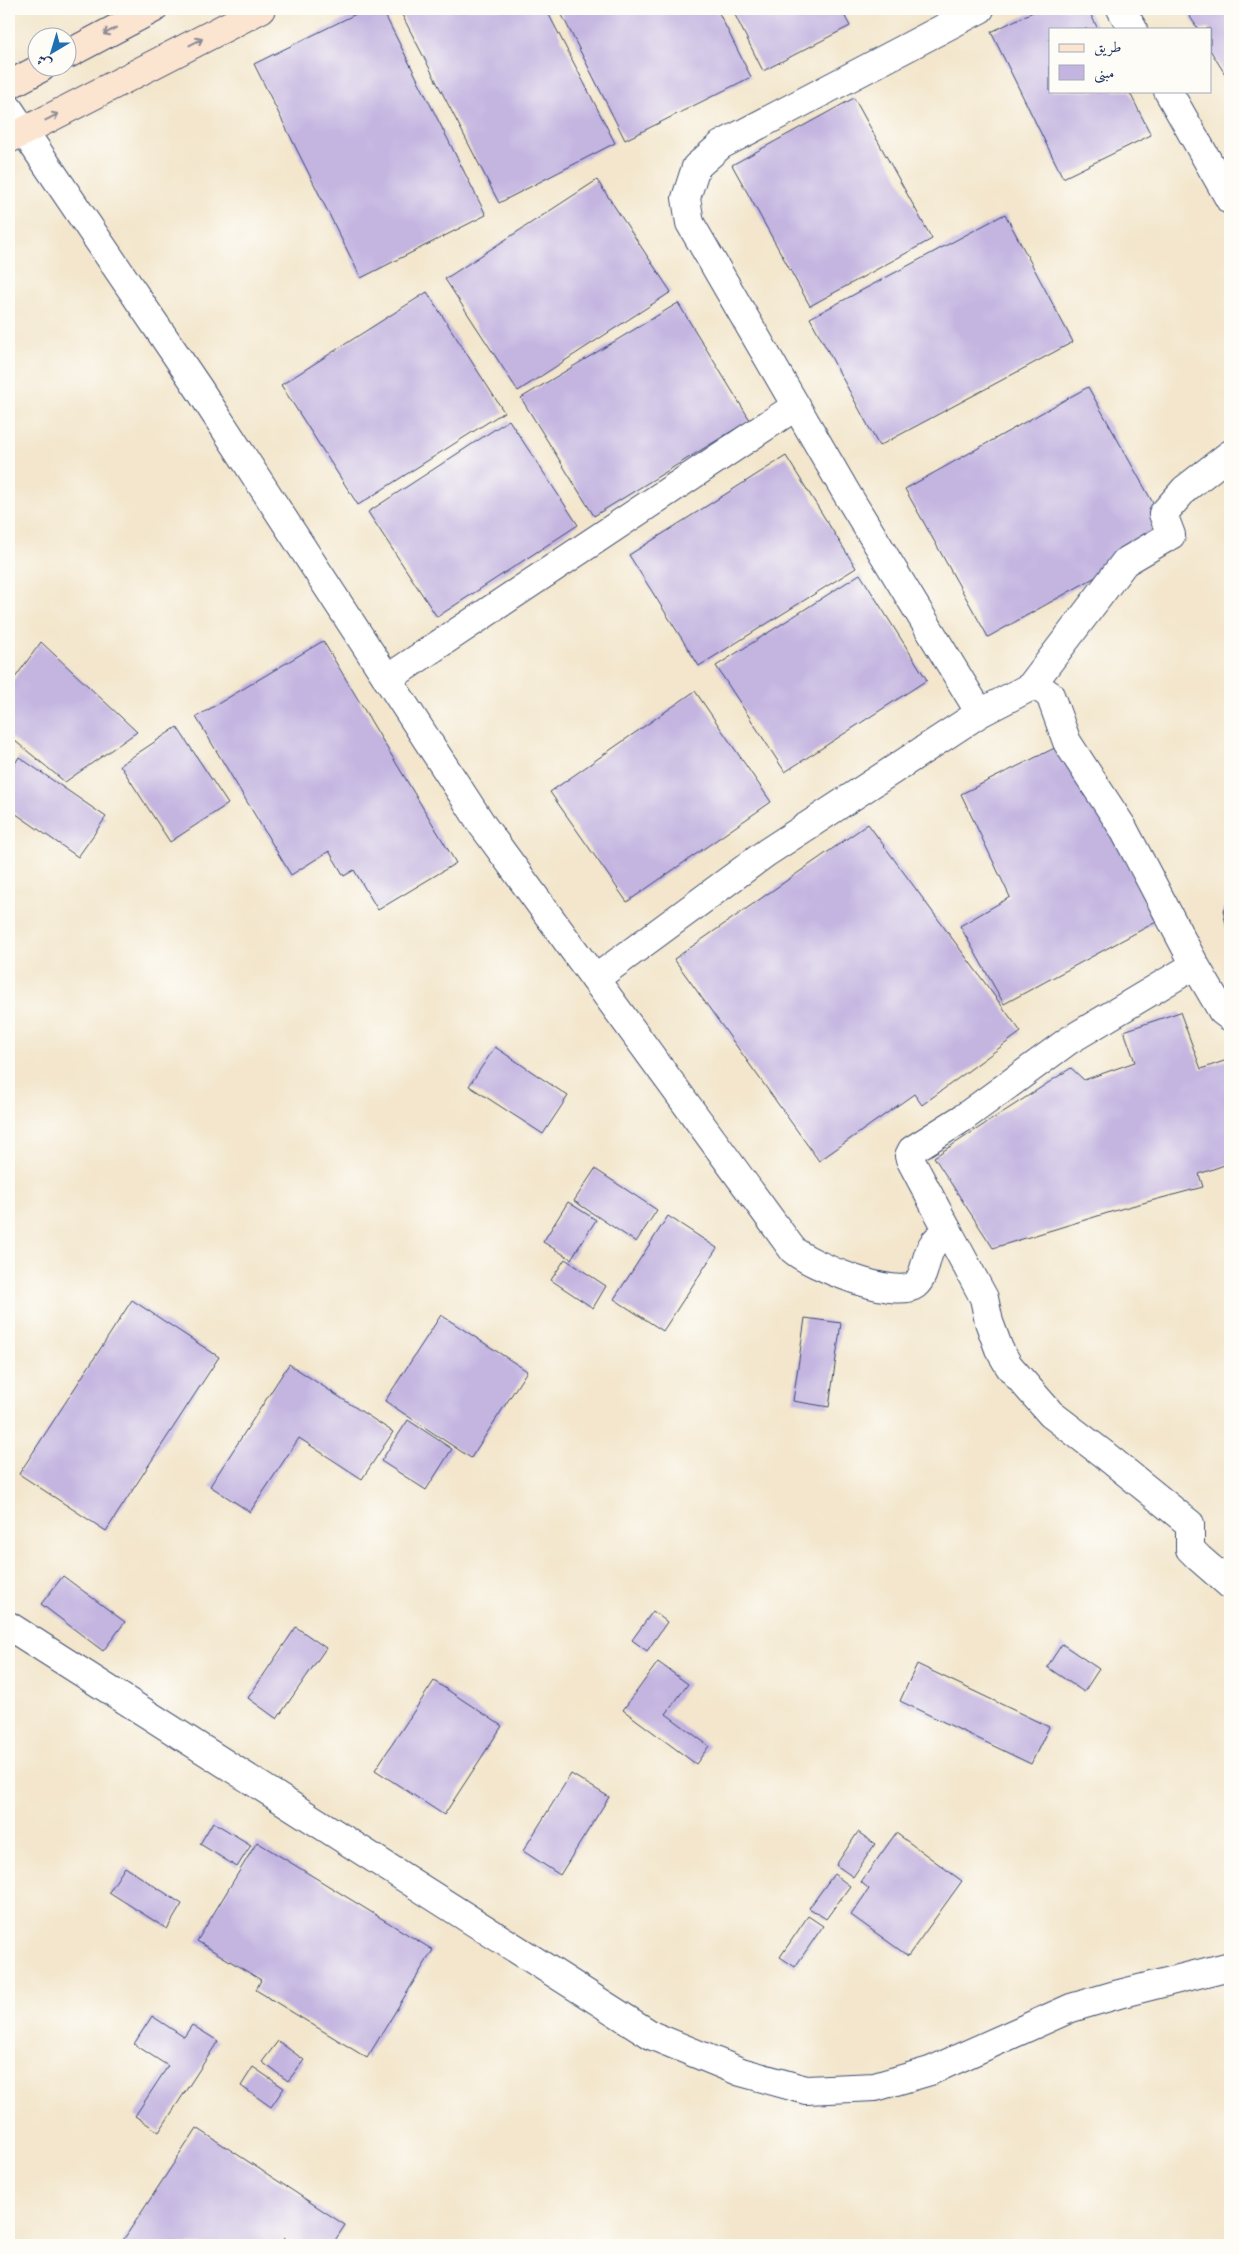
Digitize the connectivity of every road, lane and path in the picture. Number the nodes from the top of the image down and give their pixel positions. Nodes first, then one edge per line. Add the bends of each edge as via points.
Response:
1 (153, 9) edge
2 (261, 9) edge
3 (980, 9) edge
4 (1121, 9) edge
5 (1132, 28) edge
6 (78, 49) edge
7 (28, 75) edge
8 (9, 85) edge
9 (1169, 92) edge
10 (9, 109) edge
11 (16, 135) edge
12 (1230, 200) edge
13 (796, 406) junction
14 (1230, 454) edge
15 (387, 679) junction
16 (1030, 687) junction
17 (980, 713) junction
18 (1195, 965) junction
19 (595, 979) junction
20 (1230, 1017) edge
21 (948, 1231) junction
22 (1230, 1585) edge
23 (9, 1626) edge
24 (1230, 1966) edge

1 -> 6 street
11 -> 2 street
3 - 13 street via 721,145 696,167 686,198 690,223
4 - 5 street
7 - 8 street
9 - 12 street
10 - 11 street
11 - 15 street via 198,389
13 - 15 street
13 - 17 street
14 - 16 street via 1185,489 1163,514 1171,535 1126,562
15 - 19 street via 483,826
16 - 17 street
16 - 18 street via 1038,687 1050,695 1067,742 1123,828
17 - 19 street via 766,853
18 - 20 street via 1222,1011
18 - 21 street via 1068,1041 963,1118 912,1150 911,1161
19 - 21 street via 787,1242 802,1258 864,1282 908,1288 916,1284 934,1243
21 - 22 street via 984,1298 989,1322 1009,1366 1051,1414 1190,1524 1190,1548
23 - 24 street via 653,2036 741,2072 806,2090 875,2087 930,2071 1071,2008

